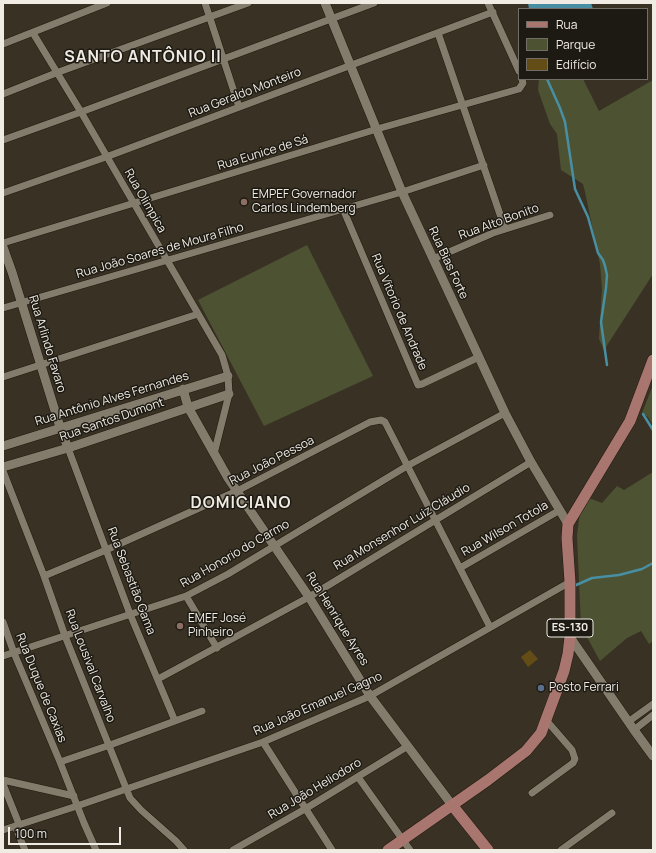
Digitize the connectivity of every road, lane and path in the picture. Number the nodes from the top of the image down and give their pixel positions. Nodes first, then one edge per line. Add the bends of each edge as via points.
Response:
1 (107, 3) edge
2 (205, 3) edge
3 (248, 3) edge
4 (325, 3) edge
5 (374, 3) edge
6 (488, 3) edge
7 (493, 12) junction
8 (210, 17) junction
9 (332, 19) junction
10 (33, 33) junction
11 (438, 33) junction
12 (3, 44) edge
13 (224, 59) junction
14 (351, 65) junction
15 (518, 68) edge
16 (56, 73) junction
17 (522, 80) edge
18 (3, 94) edge
19 (463, 105) junction
20 (239, 107) junction
21 (81, 112) junction
22 (377, 129) junction
23 (3, 140) edge
24 (106, 157) junction
25 (484, 165) junction
26 (402, 192) junction
27 (3, 193) edge
28 (133, 204) junction
29 (343, 209) junction
30 (550, 215) dead end
31 (506, 229) junction
32 (3, 243) edge
33 (3, 247) edge
34 (433, 258) junction
35 (166, 261) junction
36 (21, 302) junction
37 (3, 308) edge
38 (198, 314) junction
39 (479, 357) junction
40 (653, 360) edge
41 (41, 365) junction
42 (228, 376) junction
43 (3, 377) edge
44 (183, 389) junction
45 (229, 394) junction
46 (188, 407) junction
47 (505, 413) junction
48 (60, 427) junction
49 (3, 446) edge
50 (68, 448) junction
51 (214, 454) junction
52 (531, 462) junction
53 (407, 466) junction
54 (3, 467) edge
55 (3, 471) edge
56 (237, 492) junction
57 (560, 510) junction
58 (435, 520) junction
59 (568, 524) junction
60 (274, 545) junction
61 (106, 550) junction
62 (460, 568) junction
63 (44, 576) junction
64 (570, 582) junction
65 (186, 596) junction
66 (309, 597) junction
67 (130, 614) junction
68 (3, 622) edge
69 (490, 627) junction
70 (65, 636) junction
71 (570, 637) junction
72 (217, 648) junction
73 (14, 653) junction
74 (3, 656) edge
75 (158, 679) junction
76 (370, 696) junction
77 (653, 704) edge
78 (202, 711) dead end
79 (653, 716) edge
80 (546, 720) junction
81 (175, 721) junction
82 (631, 726) junction
83 (263, 742) junction
84 (110, 746) junction
85 (408, 746) junction
86 (653, 756) edge
87 (60, 762) junction
88 (358, 777) junction
89 (3, 780) edge
90 (3, 784) edge
91 (126, 789) junction
92 (532, 793) dead end
93 (74, 796) junction
94 (452, 805) junction
95 (77, 806) junction
96 (305, 809) junction
97 (612, 813) dead end
98 (17, 825) junction
99 (3, 830) edge
100 (403, 840) junction
101 (25, 850) edge
102 (96, 850) edge
103 (184, 850) edge
104 (233, 850) edge
105 (332, 850) edge
106 (388, 850) edge
107 (410, 850) edge
108 (488, 850) edge
109 (561, 850) edge

1 - 10 street
2 - 8 street
3 - 8 street
4 - 9 street, Rua Bias Forte
5 - 9 street
6 - 7 street
7 - 11 street, Rua Geraldo Monteiro
7 - 15 street
8 - 13 street
8 - 16 street
9 - 13 street
9 - 14 street, Rua Bias Forte
10 - 12 street
10 - 16 street, Rua Olimpica
11 - 14 street, Rua Geraldo Monteiro
11 - 19 street
13 - 20 street
13 - 21 street
14 - 20 street, Rua Geraldo Monteiro
14 - 22 street, Rua Bias Forte
16 - 18 street
16 - 21 street, Rua Olimpica
17 - 19 street, Rua Eunice de Sá via 519,89
19 - 22 street, Rua Eunice de Sá
19 - 25 street
20 - 24 street, Rua Geraldo Monteiro
21 - 23 street
21 - 24 street, Rua Olimpica
22 - 26 street, Rua Bias Forte
22 - 28 street, Rua Eunice de Sá
24 - 27 street, Rua Geraldo Monteiro
24 - 28 street, Rua Olimpica
25 - 26 street, Rua João Soares de Moura Filho
25 - 31 street
26 - 29 street, Rua João Soares de Moura Filho
26 - 34 street, Rua Bias Forte
28 - 32 street, Rua Eunice de Sá
28 - 35 street, Rua Olimpica
29 - 35 street, Rua João Soares de Moura Filho
29 - 39 street, Rua Vitorio de Andrade via 418,385
30 - 31 street, Rua Alto Bonito
31 - 34 street, Rua Alto Bonito
33 - 36 street, Rua Arlindo Favaro
34 - 39 street, Rua Bias Forte
35 - 36 street, Rua João Soares de Moura Filho
35 - 38 street, Rua Olimpica
36 - 37 street, Rua João Soares de Moura Filho
36 - 41 street, Rua Arlindo Favaro
38 - 41 street
38 - 42 street, Rua Olimpica via 222,355
39 - 47 street, Rua Bias Forte
40 - 59 main road, ES-130 via 630,421
41 - 43 street
41 - 48 street, Rua Arlindo Favaro
42 - 44 street, Rua Antônio Alves Fernandes
42 - 45 street, Rua Olimpica
44 - 46 street, Rua Henrique Ayres
44 - 48 street, Rua Antônio Alves Fernandes
45 - 46 street, Rua Santos Dumont
45 - 51 street, Rua Olimpica
46 - 50 street, Rua Santos Dumont
46 - 51 street, Rua Henrique Ayres
47 - 52 street, Rua Bias Forte
47 - 53 street, Rua Honorio do Carmo
48 - 49 street, Rua Antônio Alves Fernandes
48 - 50 street, Rua Arlindo Favaro
50 - 54 street, Rua Santos Dumont
50 - 61 street, Rua Sebastião Gama
51 - 56 street, Rua Henrique Ayres
52 - 57 street, Rua Bias Forte
52 - 58 street, Rua Monsenhor Luiz Cláudio
53 - 56 street, Rua João Pessoa via 385,422 377,420
53 - 58 street
53 - 60 street, Rua Honorio do Carmo
55 - 63 street, Rua Lousival Carvalho
56 - 60 street, Rua Henrique Ayres
56 - 61 street, Rua João Pessoa
57 - 59 street, Rua Bias Forte
57 - 62 street, Rua Wilson Totola
58 - 62 street
58 - 66 street, Rua Monsenhor Luiz Cláudio
59 - 64 main road, ES-130
60 - 65 street, Rua Honorio do Carmo via 228,574
60 - 66 street, Rua Henrique Ayres
61 - 63 street, Rua João Pessoa
61 - 67 street, Rua Sebastião Gama
62 - 69 street
63 - 70 street, Rua Lousival Carvalho
64 - 69 street, Rua João Emanuel Gagno
64 - 71 main road, ES-130
65 - 67 street, Rua Honorio do Carmo
65 - 72 street
66 - 72 street, Rua Monsenhor Luiz Cláudio
66 - 76 street, Rua Henrique Ayres
67 - 70 street, Rua Honorio do Carmo
67 - 75 street, Rua Sebastião Gama
68 - 73 street, Rua Duque de Caxias
69 - 76 street, Rua João Emanuel Gagno
70 - 73 street, Rua Honorio do Carmo
70 - 84 street, Rua Lousival Carvalho
71 - 80 main road, ES-130 via 564,671
71 - 82 street
72 - 75 street, Rua Monsenhor Luiz Cláudio
73 - 74 street, Rua Honorio do Carmo
73 - 87 street, Rua Duque de Caxias
75 - 81 street, Rua Sebastião Gama
76 - 83 street, Rua João Emanuel Gagno
76 - 85 street, Rua Henrique Ayres
77 - 82 street
78 - 81 street
79 - 82 street
80 - 92 street via 572,750 575,758 573,763
80 - 94 main road, ES-130 via 541,732 526,751
81 - 84 street
82 - 86 street
83 - 91 street, Rua João Emanuel Gagno
83 - 96 street
84 - 87 street, Rua Duque de Caxias
84 - 91 street, Rua Lousival Carvalho
85 - 88 street, Rua João Heliodoro
85 - 94 street, Rua Henrique Ayres
87 - 93 street, Rua Duque de Caxias
88 - 96 street, Rua João Heliodoro
88 - 100 street
89 - 93 street
90 - 98 street
91 - 95 street, Rua João Emanuel Gagno
91 - 103 street, Rua Lousival Carvalho via 135,804
93 - 95 street, Rua Duque de Caxias
94 - 100 main road, ES-130
94 - 108 main road, Rua Henrique Ayres
95 - 98 street, Rua João Emanuel Gagno
95 - 102 street, Rua Duque de Caxias
96 - 104 street, Rua João Heliodoro
96 - 105 street
97 - 109 street
98 - 99 street, Rua João Emanuel Gagno
98 - 101 street
100 - 106 main road, ES-130
100 - 107 street

